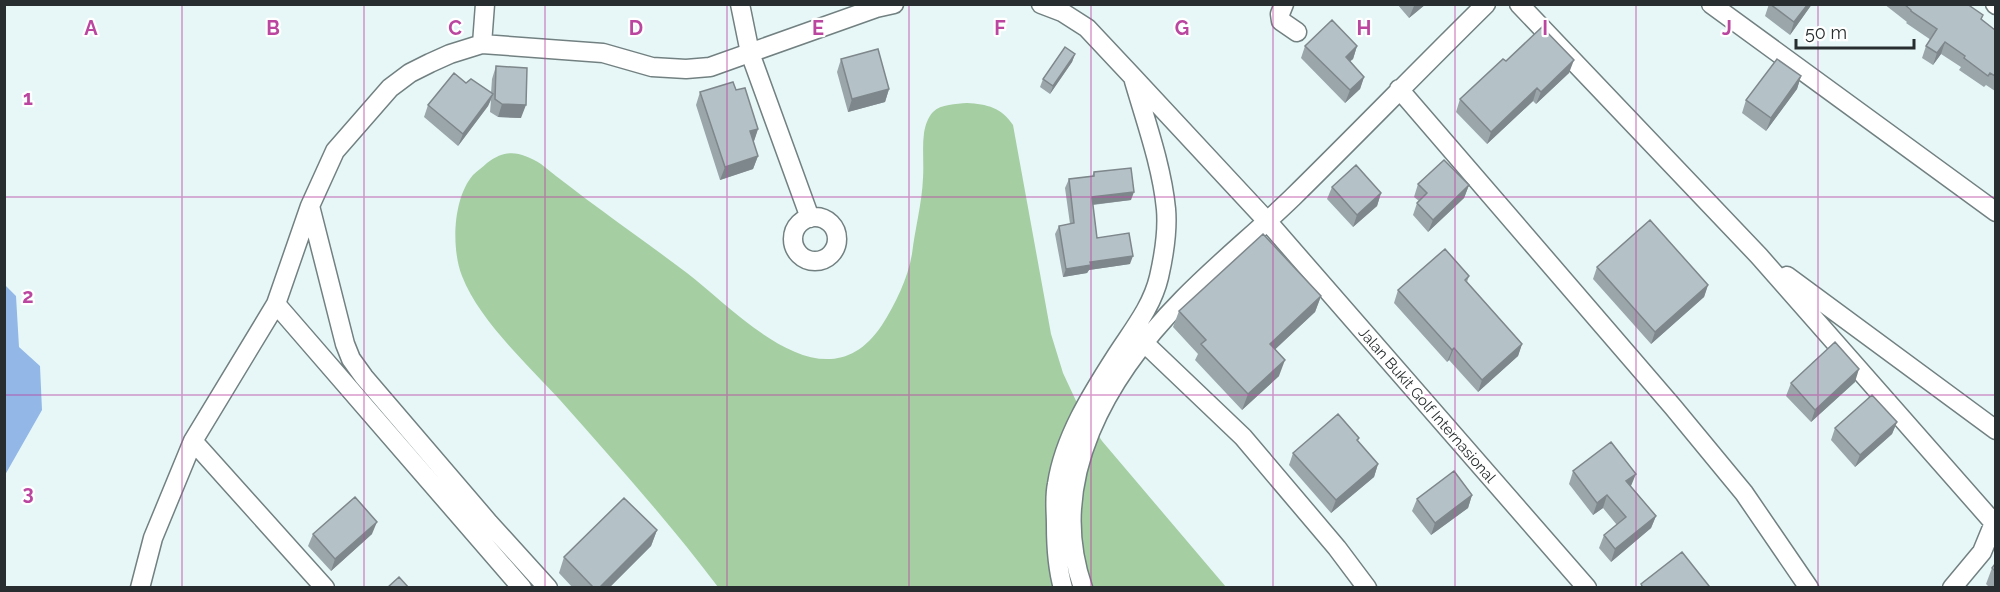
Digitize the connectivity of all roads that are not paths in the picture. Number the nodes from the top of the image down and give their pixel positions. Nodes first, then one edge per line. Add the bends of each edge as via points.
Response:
1 (485, 4) edge
2 (740, 4) edge
3 (894, 4) edge
4 (1041, 4) edge
5 (1284, 4) edge
6 (1486, 4) edge
7 (1519, 4) edge
8 (1711, 4) edge
9 (1297, 32) dead end
10 (482, 44) junction
11 (750, 53) junction
12 (1133, 77) junction
13 (1399, 89) junction
14 (310, 206) junction
15 (1995, 212) edge
16 (810, 218) dead end
17 (1268, 222) junction
18 (1759, 256) junction
19 (276, 304) junction
20 (1138, 337) junction
21 (1995, 430) edge
22 (193, 441) junction
23 (1995, 521) edge
24 (140, 588) edge
25 (325, 588) edge
26 (522, 588) edge
27 (548, 588) edge
28 (1064, 588) edge
29 (1083, 588) edge
30 (1367, 588) edge
31 (1587, 588) edge
32 (1809, 588) edge
33 (1952, 588) edge

1 - 10 street
2 - 11 street
3 - 11 street
4 - 12 street, Jalan Bukit Golf Internasional via 1087,28
5 - 9 street via 1281,21
6 - 13 street
7 - 18 street
8 - 15 street
10 - 11 street via 603,53 652,67 686,69 710,67
10 - 14 street via 430,63 390,88 335,151
11 - 16 street
12 - 17 street, Jalan Bukit Golf Internasional
12 - 20 street via 1153,143 1167,226 1159,279
13 - 17 street
13 - 32 street via 1737,484
14 - 19 street
14 - 27 street via 345,344 355,365
17 - 20 street
17 - 31 street, Jalan Bukit Golf Internasional
18 - 21 street
18 - 23 street
19 - 22 street
19 - 26 street
20 - 28 street via 1099,382 1070,438 1056,484 1056,539
20 - 29 street via 1082,450 1075,479 1073,542
20 - 30 street via 1243,437
22 - 24 street via 153,538
22 - 25 street
23 - 33 street via 1982,552

